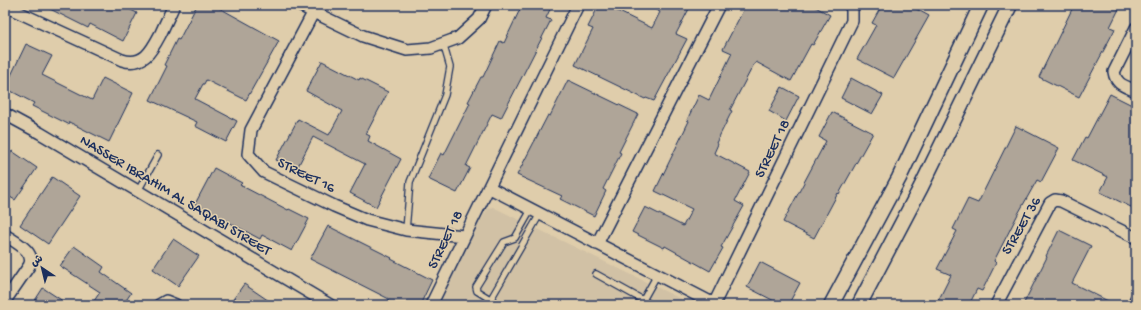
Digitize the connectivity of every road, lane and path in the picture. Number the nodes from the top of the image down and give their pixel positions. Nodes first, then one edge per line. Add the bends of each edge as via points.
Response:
1 (174, 5) edge
2 (299, 5) edge
3 (486, 5) edge
4 (578, 5) edge
5 (719, 5) edge
6 (850, 5) edge
7 (982, 5) edge
8 (1010, 5) edge
9 (5, 6) edge
10 (313, 13) junction
11 (1136, 28) edge
12 (444, 43) junction
13 (1136, 91) edge
14 (5, 114) edge
15 (158, 155) dead end
16 (899, 178) junction
17 (921, 187) junction
18 (490, 188) junction
19 (138, 191) junction
20 (882, 210) junction
21 (536, 212) junction
22 (902, 222) junction
23 (406, 230) junction
24 (5, 236) edge
25 (464, 236) junction
26 (516, 238) junction
27 (1136, 238) edge
28 (524, 242) junction
29 (597, 244) junction
30 (596, 274) dead end
31 (657, 275) junction
32 (643, 300) junction
33 (1136, 300) edge
34 (5, 301) edge
35 (159, 305) edge
36 (176, 305) edge
37 (330, 305) edge
38 (431, 305) edge
39 (652, 305) edge
40 (715, 305) edge
41 (831, 305) edge
42 (859, 305) edge
43 (996, 305) edge
44 (1133, 305) edge

1 - 9 street via 153,48 143,58 133,62 122,60
2 - 10 street
3 - 12 street via 479,19 468,29 458,38
4 - 18 street, STREET 18
5 - 29 street
6 - 40 street, STREET 18 via 852,21
7 - 16 street
8 - 17 street
10 - 12 street via 363,36 407,50 431,48
10 - 23 street, STREET 16 via 251,130 248,154 264,172 334,206 367,220
11 - 13 street via 1114,72 1115,79 1120,84
12 - 23 lane via 450,67 445,95 410,182
14 - 19 street, NASSER IBRAHIM AL SAQABI STREET
15 - 19 lane
16 - 17 street via 901,186 909,191
16 - 20 street
17 - 22 street
18 - 21 street, STREET 18
18 - 25 street, STREET 18
19 - 37 street, NASSER IBRAHIM AL SAQABI STREET
20 - 22 street via 895,206 902,212
20 - 41 street
21 - 26 lane
21 - 28 lane
21 - 29 street, STREET 18
22 - 42 street
23 - 25 street, STREET 16
24 - 34 street via 27,251 31,261
25 - 38 street, STREET 18
26 - 28 lane
26 - 28 lane via 504,242 476,287 477,291 487,298 492,297
27 - 43 street, STREET 36 via 1056,200 1050,203
29 - 31 street, STREET 18
30 - 32 lane
31 - 32 lane
31 - 40 street, STREET 18
32 - 39 lane
33 - 44 street
35 - 36 street via 166,301

